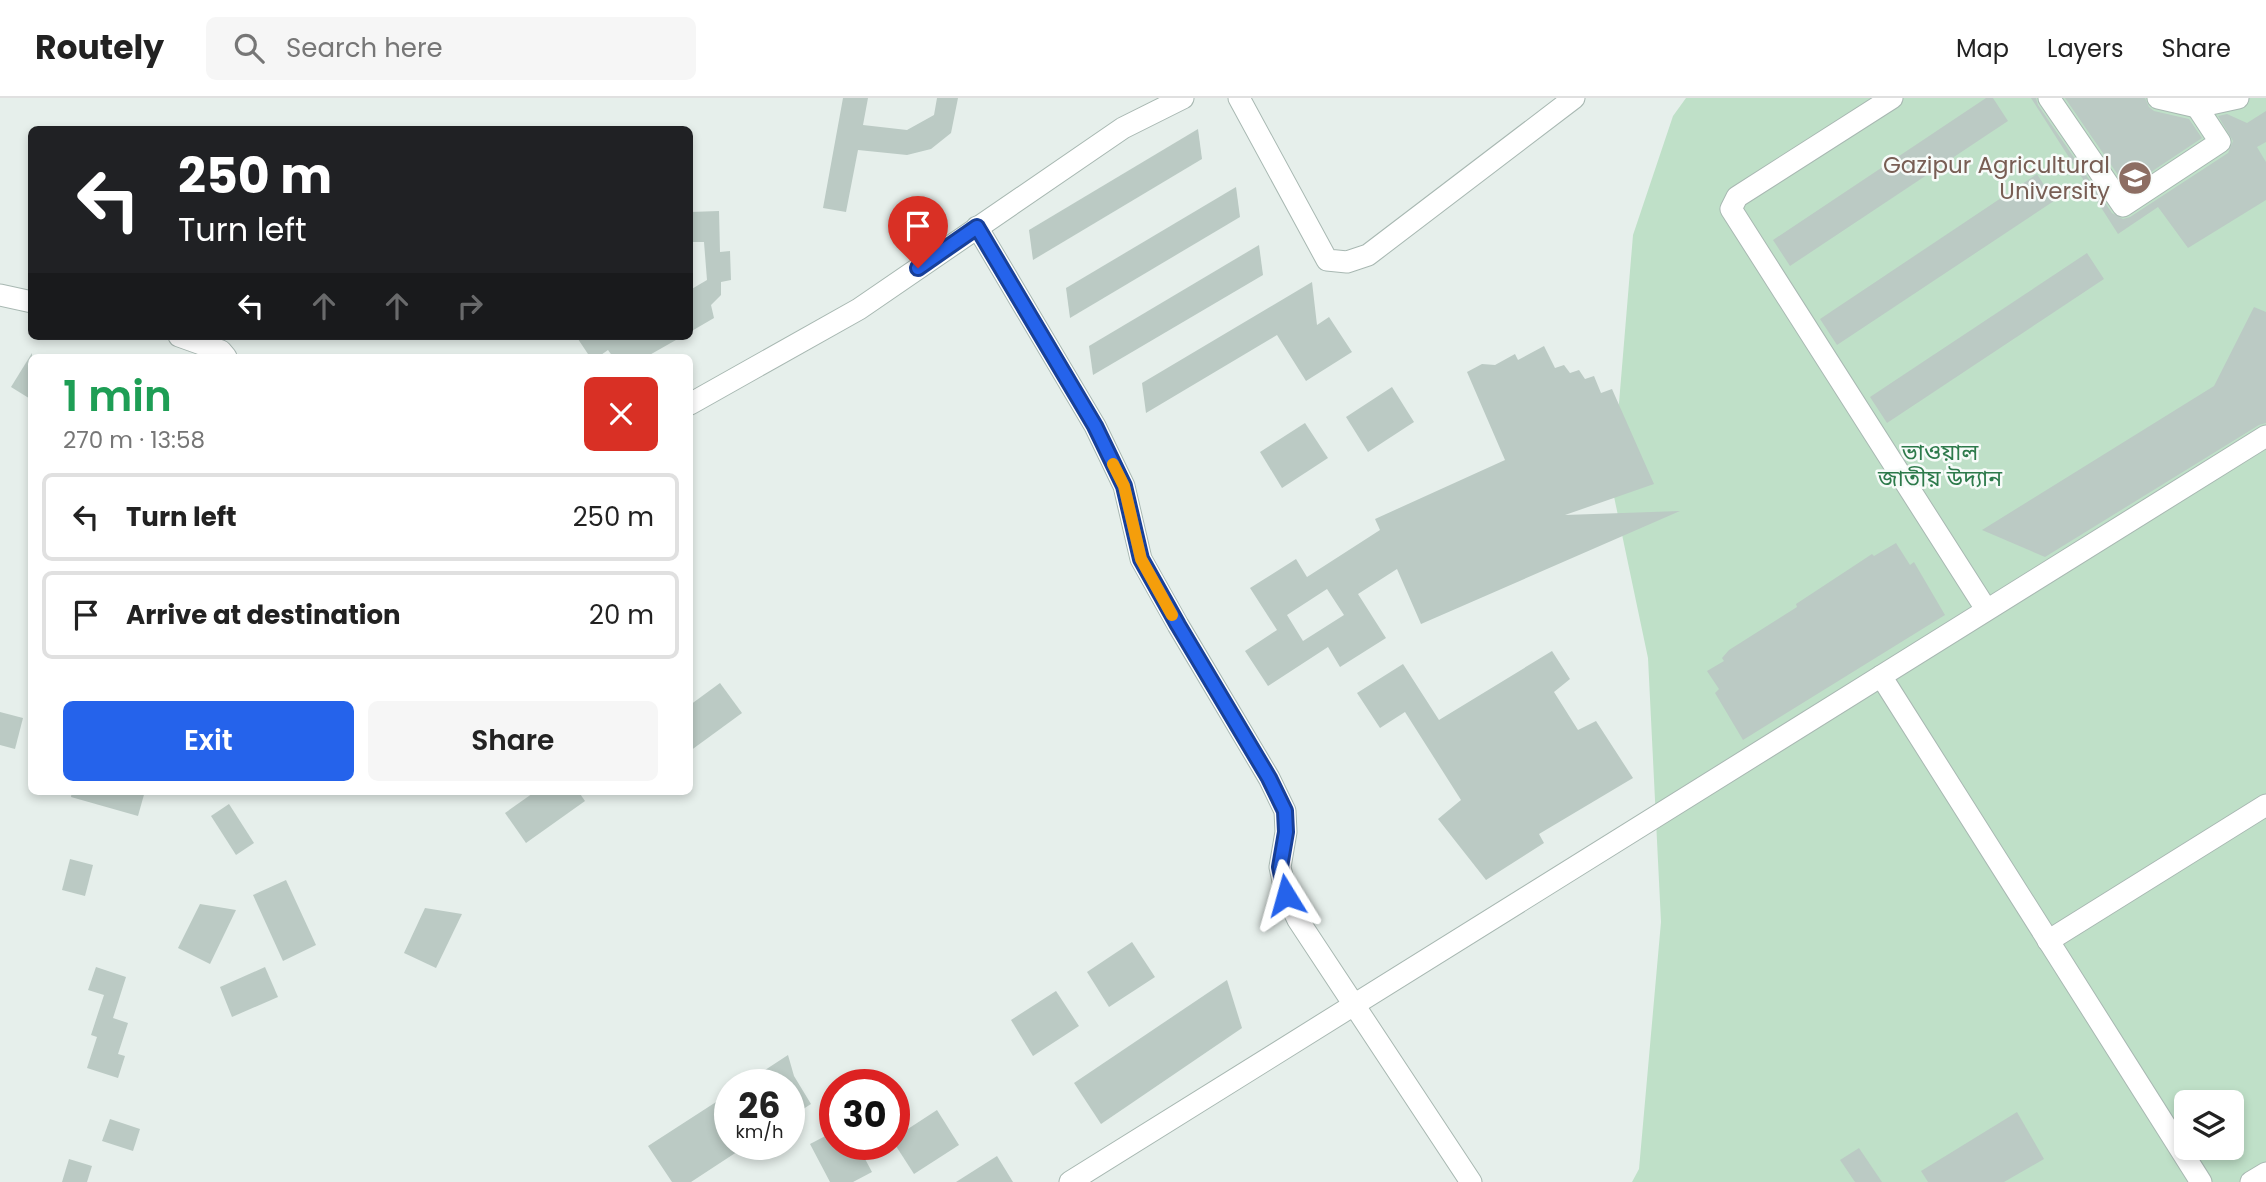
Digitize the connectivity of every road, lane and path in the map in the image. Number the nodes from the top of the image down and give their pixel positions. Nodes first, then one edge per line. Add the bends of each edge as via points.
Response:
1 (1183, 98) edge
2 (1239, 98) edge
3 (1574, 98) edge
4 (1892, 98) edge
5 (2049, 98) edge
6 (2158, 98) edge
7 (2238, 98) edge
8 (2197, 107) junction
9 (977, 227) junction
10 (0, 295) edge
11 (28, 301) edge
12 (190, 340) edge
13 (224, 354) edge
14 (693, 402) edge
15 (2266, 436) edge
16 (1986, 610) junction
17 (1881, 676) junction
18 (2266, 805) edge
19 (2048, 941) junction
20 (1355, 1004) junction
21 (2266, 1173) edge
22 (1070, 1182) edge
23 (1471, 1182) edge
24 (2201, 1182) edge
25 (2251, 1182) edge

1 - 9 street via 1123,128
2 - 3 street via 1328,260 1347,262 1368,255
4 - 16 street via 1737,197 1731,209
5 - 8 street via 2123,206 2220,142
6 - 8 street
7 - 8 street
9 - 14 street via 859,309
9 - 20 street via 1095,426 1124,486 1141,559 1269,778 1285,811 1280,867 1286,895
10 - 11 street
12 - 13 street
15 - 16 street
16 - 17 street
17 - 19 street
17 - 20 street
18 - 19 street
19 - 24 street
20 - 22 street
20 - 23 street
21 - 25 street

